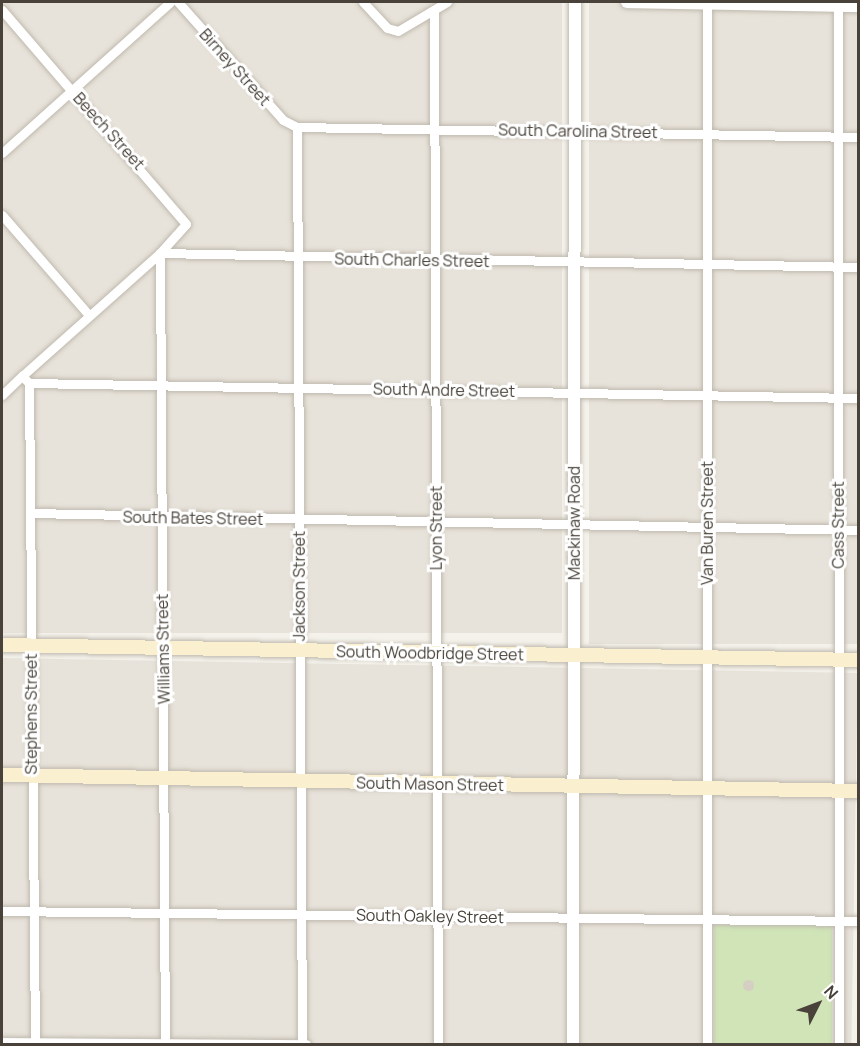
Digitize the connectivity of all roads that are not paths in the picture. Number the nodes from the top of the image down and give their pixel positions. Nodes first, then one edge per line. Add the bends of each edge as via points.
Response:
1 (170, 2) edge
2 (178, 2) edge
3 (363, 2) edge
4 (447, 2) edge
5 (575, 2) edge
6 (627, 2) edge
7 (707, 2) edge
8 (838, 6) junction
9 (858, 6) edge
10 (2, 10) edge
11 (434, 11) junction
12 (72, 89) junction
13 (297, 127) junction
14 (435, 129) junction
15 (576, 131) junction
16 (707, 134) junction
17 (838, 137) junction
18 (858, 137) edge
19 (2, 153) edge
20 (2, 215) edge
21 (160, 253) junction
22 (297, 258) junction
23 (435, 260) junction
24 (575, 262) junction
25 (708, 264) junction
26 (838, 266) junction
27 (858, 267) edge
28 (89, 315) junction
29 (26, 380) junction
30 (161, 384) junction
31 (298, 387) junction
32 (437, 390) junction
33 (575, 393) junction
34 (2, 395) edge
35 (707, 395) junction
36 (838, 397) junction
37 (858, 398) edge
38 (31, 513) junction
39 (161, 518) junction
40 (299, 520) junction
41 (436, 522) junction
42 (574, 524) junction
43 (707, 526) junction
44 (838, 530) junction
45 (858, 530) edge
46 (2, 645) edge
47 (31, 645) junction
48 (162, 647) junction
49 (299, 651) junction
50 (437, 652) junction
51 (574, 656) junction
52 (707, 658) junction
53 (839, 659) junction
54 (858, 660) edge
55 (2, 775) edge
56 (32, 776) junction
57 (165, 778) junction
58 (300, 782) junction
59 (437, 784) junction
60 (574, 786) junction
61 (707, 789) junction
62 (858, 791) edge
63 (837, 792) junction
64 (2, 911) edge
65 (33, 912) junction
66 (165, 913) junction
67 (302, 914) junction
68 (438, 916) junction
69 (573, 918) junction
70 (707, 918) junction
71 (839, 921) junction
72 (858, 921) edge
73 (2, 1042) edge
74 (35, 1043) edge
75 (165, 1044) edge
76 (302, 1044) edge
77 (308, 1044) edge
78 (438, 1044) edge
79 (573, 1044) edge
80 (707, 1044) edge
81 (839, 1044) edge

1 - 12 street
2 - 13 street, Birney Street via 283,120
3 - 11 street via 387,28 398,31
4 - 11 street
5 - 15 street, Mackinaw Road
6 - 7 street
7 - 8 street
7 - 16 street, Van Buren Street
8 - 9 street
8 - 17 street, Cass Street
10 - 12 street, Beech Street
11 - 14 street, Lyon Street
12 - 19 street
12 - 21 street, Beech Street via 184,216 184,232
13 - 14 street, South Carolina Street
13 - 22 street, Jackson Street
14 - 15 street, South Carolina Street
14 - 23 street, Lyon Street
15 - 16 street, South Carolina Street
15 - 24 street, Mackinaw Road
16 - 17 street, South Carolina Street
16 - 25 street, Van Buren Street
17 - 18 street, South Carolina Street
17 - 26 street, Cass Street
20 - 28 street
21 - 22 street, South Charles Street
21 - 28 street
21 - 30 street, Williams Street
22 - 23 street, South Charles Street
22 - 31 street, Jackson Street
23 - 24 street, South Charles Street
23 - 32 street, Lyon Street
24 - 25 street, South Charles Street
24 - 33 street, Mackinaw Road
25 - 26 street, South Charles Street
25 - 35 street, Van Buren Street
26 - 27 street, South Charles Street
26 - 36 street, Cass Street
28 - 29 street
29 - 30 street, South Andre Street
29 - 34 street
29 - 38 street, Stephens Street
30 - 31 street, South Andre Street
30 - 39 street, Williams Street
31 - 32 street, South Andre Street
31 - 40 street, Jackson Street
32 - 33 street, South Andre Street
32 - 41 street, Lyon Street
33 - 35 street, South Andre Street
33 - 42 street, Mackinaw Road
35 - 36 street, South Andre Street
35 - 43 street, Van Buren Street
36 - 37 street, South Andre Street
36 - 44 street, Cass Street
38 - 39 street, South Bates Street
38 - 47 street, Stephens Street
39 - 40 street, South Bates Street
39 - 48 street, Williams Street
40 - 41 street, South Bates Street
40 - 49 street, Jackson Street
41 - 42 street, South Bates Street
41 - 50 street, Lyon Street
42 - 43 street, South Bates Street
42 - 51 street, Mackinaw Road
43 - 44 street, South Bates Street
43 - 52 street, Van Buren Street
44 - 45 street, South Bates Street
44 - 53 street, Cass Street
46 - 47 main road, South Woodbridge Street
47 - 48 main road, South Woodbridge Street
47 - 56 street, Stephens Street
48 - 49 main road, South Woodbridge Street
48 - 57 street, Williams Street
49 - 50 main road, South Woodbridge Street
49 - 58 street, Jackson Street
50 - 51 main road, South Woodbridge Street
50 - 59 street, Lyon Street
51 - 52 main road, South Woodbridge Street
51 - 60 street, Mackinaw Road
52 - 53 main road, South Woodbridge Street
52 - 61 street, Van Buren Street
53 - 54 main road, South Woodbridge Street
53 - 63 street, Cass Street
55 - 56 main road, South Mason Street
56 - 57 main road, South Mason Street
56 - 65 street, Stephens Street
57 - 58 main road, South Mason Street
57 - 66 street, Williams Street
58 - 59 main road, South Mason Street
58 - 67 street, Jackson Street
59 - 60 main road, South Mason Street
59 - 68 street, Lyon Street
60 - 61 main road, South Mason Street
60 - 69 street, Mackinaw Road
61 - 63 main road, South Mason Street
61 - 70 street, Van Buren Street
62 - 63 main road, South Mason Street
63 - 71 street, Cass Street
64 - 65 street, South Oakley Street
65 - 66 street, South Oakley Street
65 - 74 street, Stephens Street
66 - 67 street, South Oakley Street
66 - 75 street, Williams Street
67 - 68 street, South Oakley Street
67 - 76 street, Jackson Street
68 - 69 street, South Oakley Street
68 - 78 street, Lyon Street
69 - 70 street, South Oakley Street
69 - 79 street, Mackinaw Road
70 - 71 street, South Oakley Street
70 - 80 street, Van Buren Street
71 - 72 street, South Oakley Street
71 - 81 street, Cass Street
73 - 74 street
74 - 75 street
75 - 76 street
76 - 77 street

